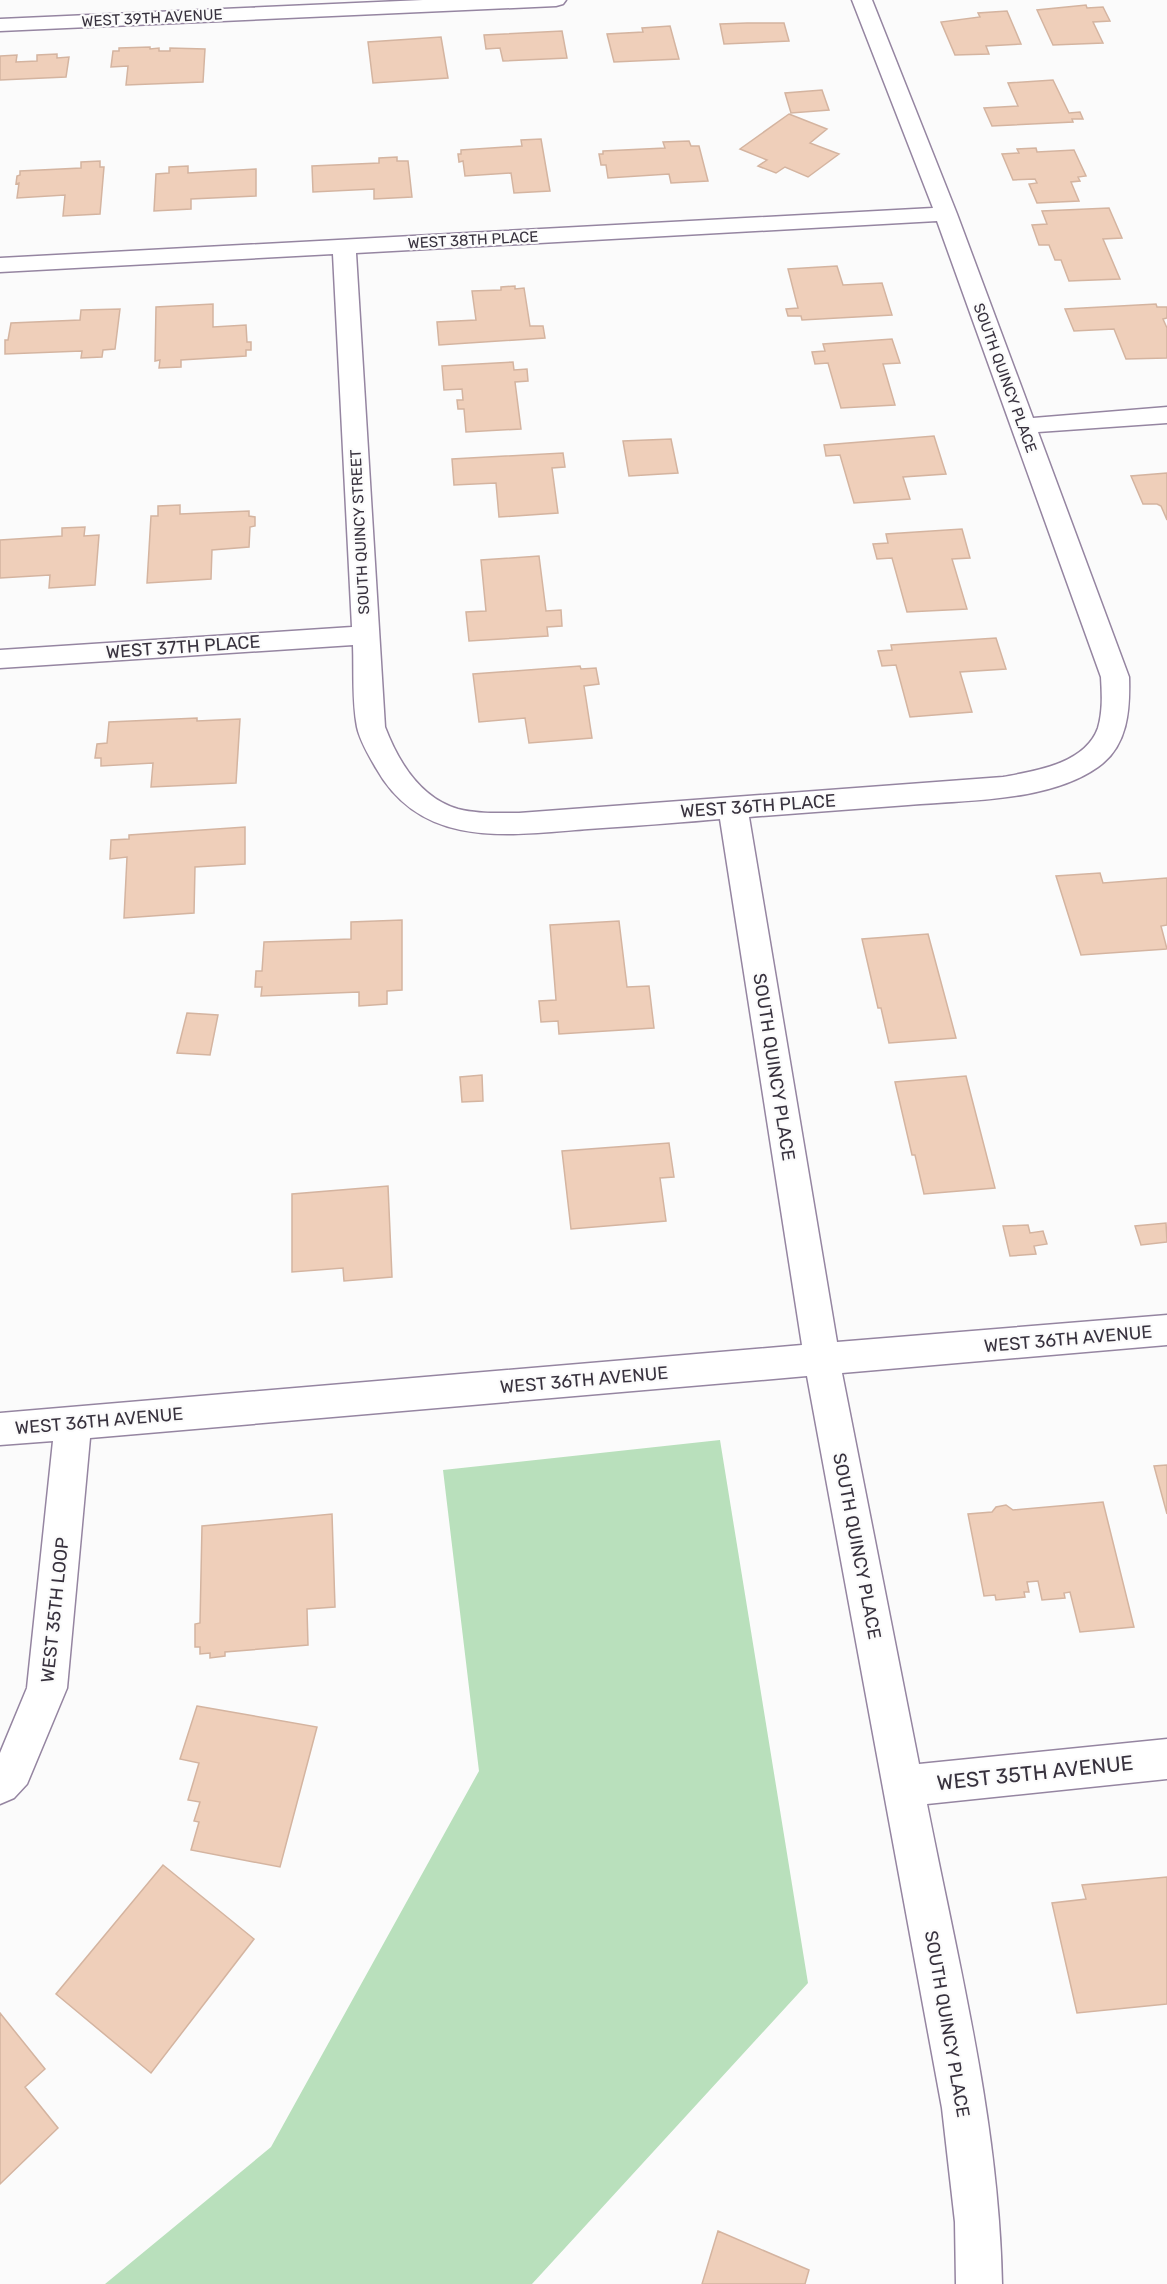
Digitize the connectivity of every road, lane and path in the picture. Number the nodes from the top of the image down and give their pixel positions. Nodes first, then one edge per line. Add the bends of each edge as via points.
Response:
1 (39, 0) edge
2 (556, 0) edge
3 (862, 0) edge
4 (415, 3) edge
5 (36, 23) junction
6 (0, 25) edge
7 (946, 214) junction
8 (344, 246) junction
9 (0, 265) edge
10 (1167, 415) edge
11 (1022, 426) junction
12 (365, 635) junction
13 (0, 659) edge
14 (1094, 756) joint
15 (420, 801) joint
16 (733, 808) junction
17 (1167, 1330) edge
18 (822, 1360) junction
19 (73, 1424) junction
20 (0, 1430) edge
21 (1167, 1759) edge
22 (0, 1784) edge
23 (903, 1786) junction
24 (979, 2284) edge

1 - 5 street
2 - 4 street, WEST 39TH AVENUE
3 - 7 street, SOUTH QUINCY PLACE
4 - 5 street, WEST 39TH AVENUE
5 - 6 street, WEST 39TH AVENUE
7 - 8 street, WEST 38TH PLACE
7 - 11 street, SOUTH QUINCY PLACE
8 - 9 street, WEST 38TH PLACE
8 - 12 street, SOUTH QUINCY STREET
10 - 11 street
11 - 14 street, SOUTH QUINCY PLACE via 1115,677 1118,701 1112,730
12 - 13 street, WEST 37TH PLACE
12 - 15 street, SOUTH QUINCY STREET via 370,728 380,755 396,780
14 - 16 street, WEST 36TH PLACE via 1073,771 1003,787
15 - 16 street, WEST 36TH PLACE via 445,816 479,823 519,824
16 - 18 street, SOUTH QUINCY PLACE
17 - 18 street, WEST 36TH AVENUE
18 - 19 street, WEST 36TH AVENUE
18 - 23 street, SOUTH QUINCY PLACE
19 - 20 street, WEST 36TH AVENUE
19 - 22 street, WEST 35TH LOOP via 47,1688 13,1770
21 - 23 street, WEST 35TH AVENUE
23 - 24 street, SOUTH QUINCY PLACE via 964,2108 978,2222

